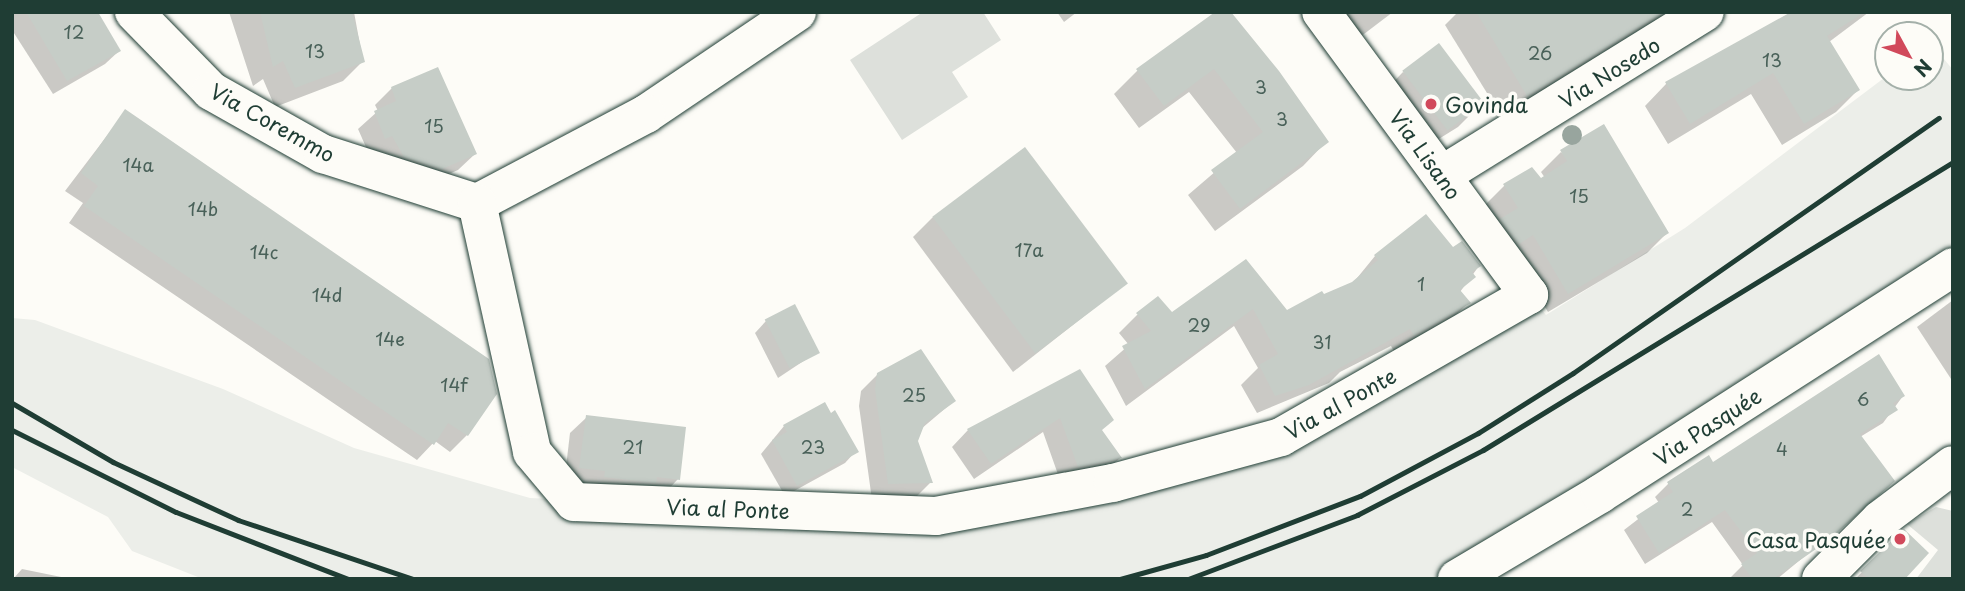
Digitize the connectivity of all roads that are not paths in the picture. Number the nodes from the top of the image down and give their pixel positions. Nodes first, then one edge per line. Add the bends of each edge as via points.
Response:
1 (134, 12) edge
2 (797, 12) edge
3 (1321, 12) edge
4 (1705, 12) edge
5 (1442, 175) junction
6 (477, 203) junction
7 (1953, 267) edge
8 (1529, 295) joint
9 (1953, 465) edge
10 (1457, 579) edge
11 (1821, 579) edge

1 - 6 street, Via Coremmo via 211,91 312,148
2 - 6 street via 646,114
3 - 5 street, Via Lisano
4 - 5 street, Via Nosedo
5 - 8 street, Via Lisano
6 - 8 street, Via al Ponte via 532,452 574,502 936,516 1113,483 1281,437
7 - 10 street, Via Pasquée via 1601,495
9 - 11 street via 1880,520

